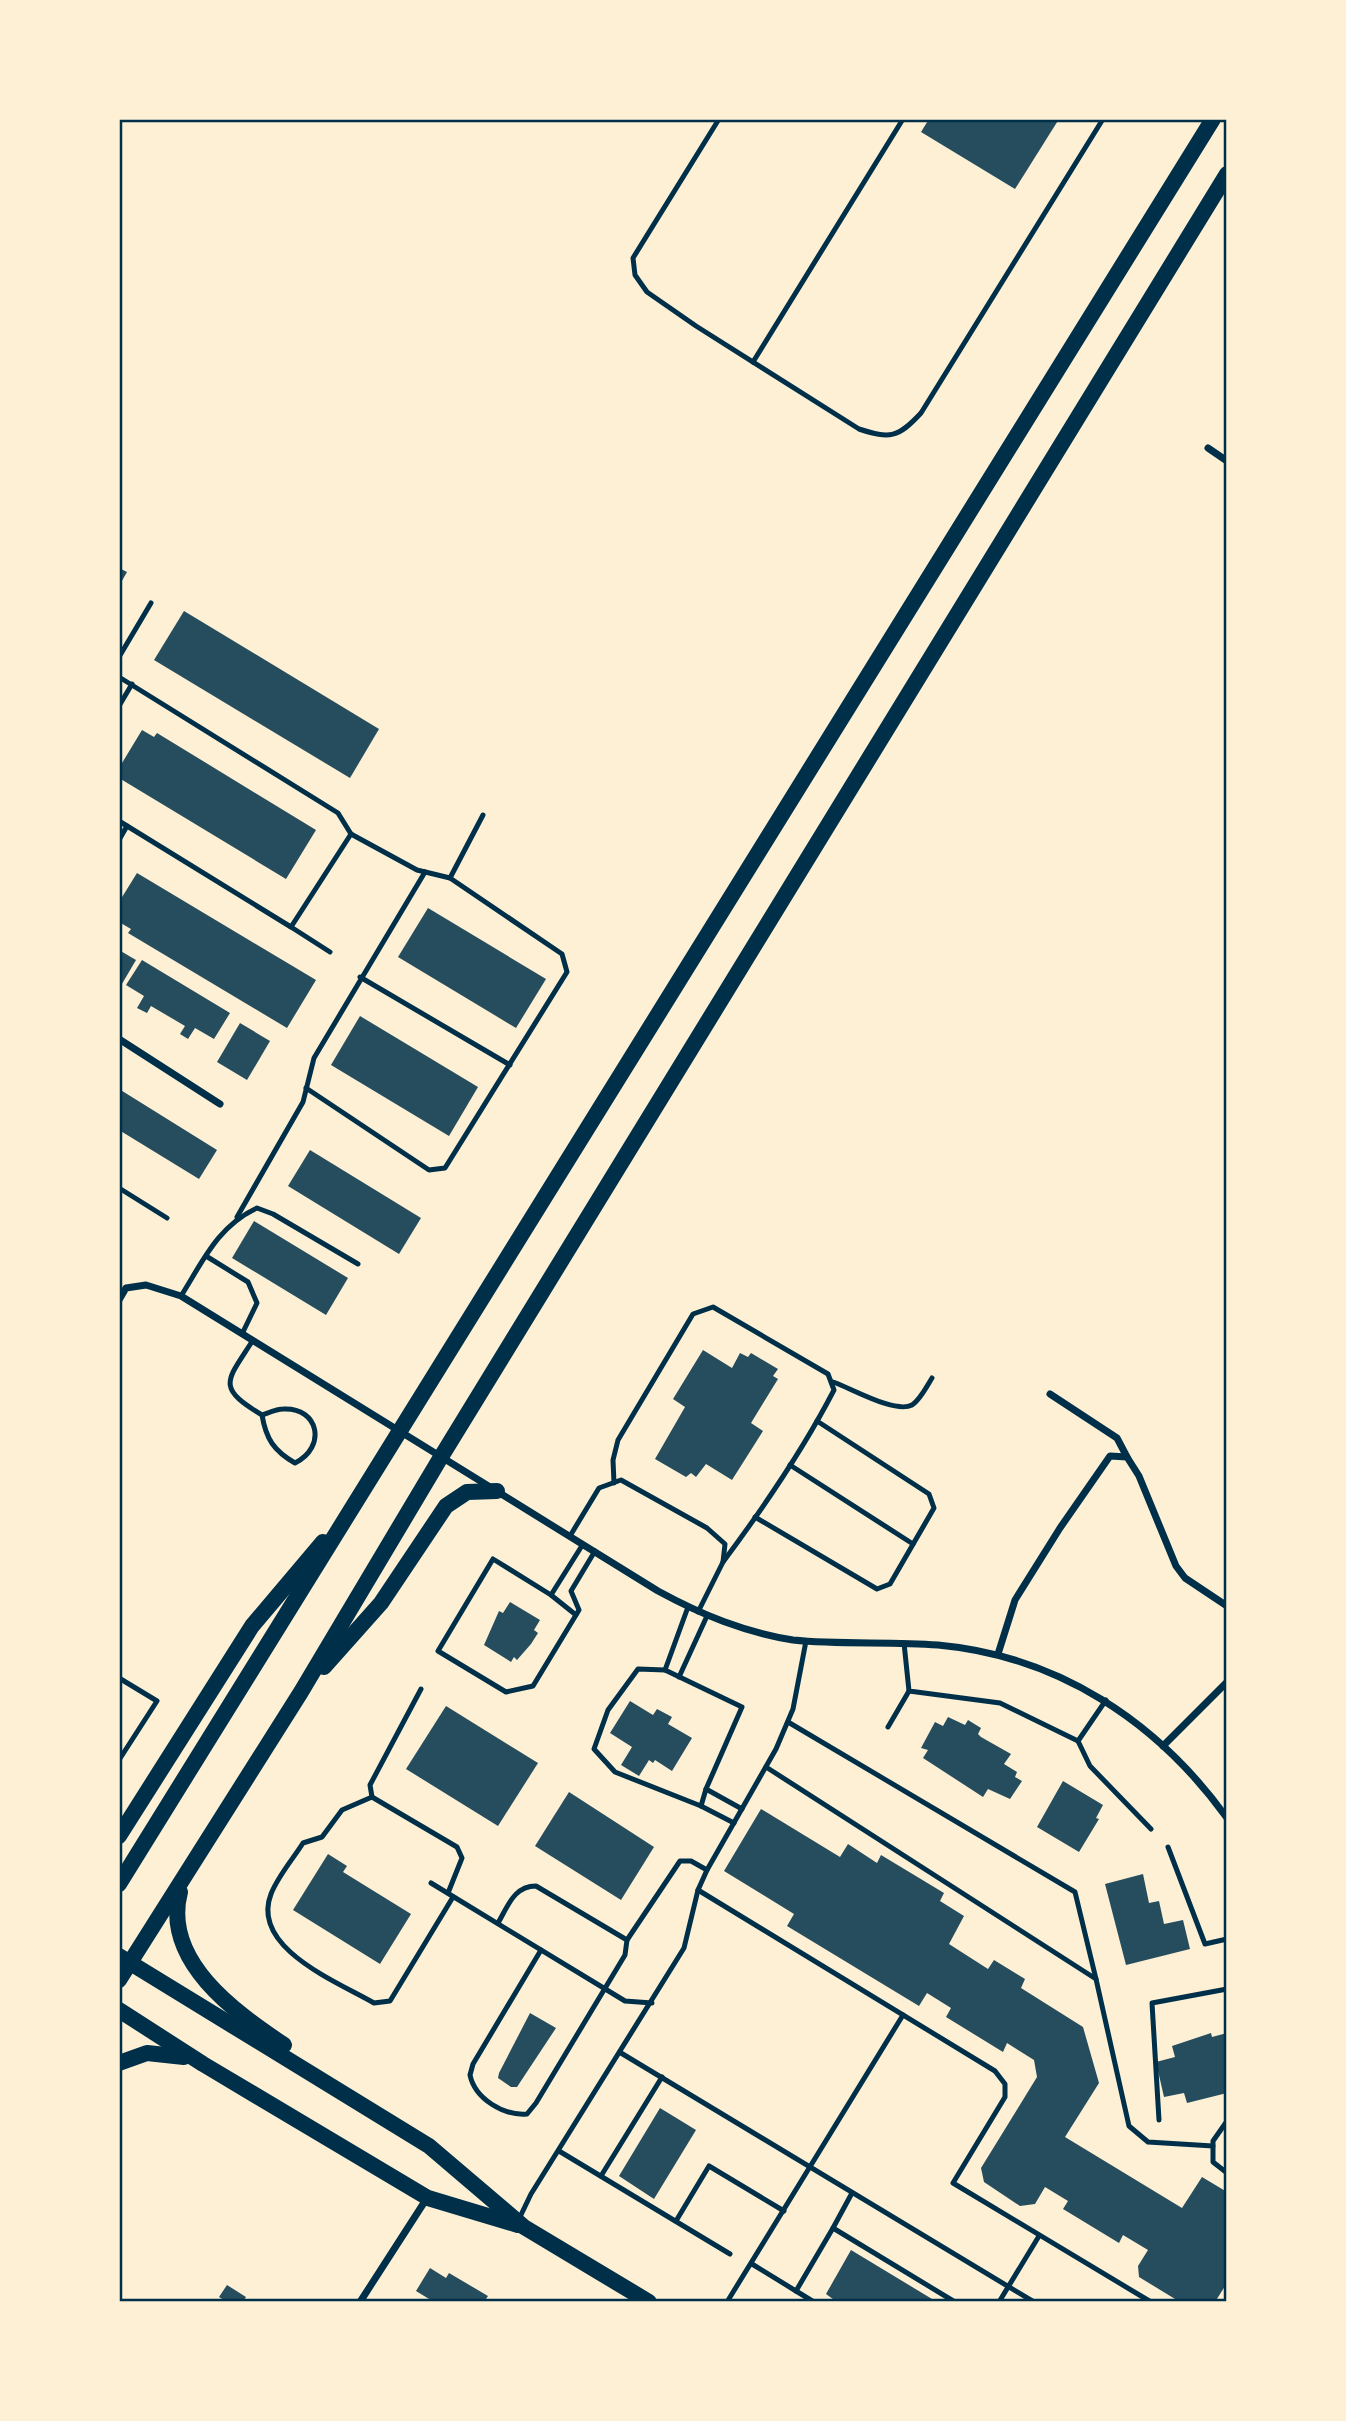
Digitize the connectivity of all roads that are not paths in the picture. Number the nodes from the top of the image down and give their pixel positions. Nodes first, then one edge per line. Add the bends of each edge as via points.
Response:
1 (719, 119) edge
2 (904, 119) edge
3 (1103, 119) edge
4 (1213, 119) edge
5 (1227, 174) edge
6 (753, 362) junction
7 (1208, 449) dead end
8 (1227, 461) edge
9 (151, 603) dead end
10 (119, 657) edge
11 (119, 677) edge
12 (132, 684) junction
13 (119, 706) edge
14 (483, 815) dead end
15 (119, 821) edge
16 (127, 826) junction
17 (351, 834) junction
18 (119, 840) edge
19 (425, 872) junction
20 (450, 878) junction
21 (291, 927) junction
22 (330, 952) dead end
23 (360, 977) junction
24 (119, 1039) edge
25 (510, 1065) junction
26 (306, 1088) junction
27 (220, 1104) dead end
28 (119, 1188) edge
29 (237, 1217) junction
30 (167, 1218) dead end
31 (206, 1256) junction
32 (358, 1264) dead end
33 (181, 1296) junction
34 (119, 1300) edge
35 (242, 1334) junction
36 (253, 1340) junction
37 (932, 1378) dead end
38 (834, 1382) junction
39 (1050, 1394) dead end
40 (262, 1415) junction
41 (817, 1422) junction
42 (401, 1431) junction
43 (441, 1457) junction
44 (1127, 1457) junction
45 (790, 1465) junction
46 (614, 1483) junction
47 (497, 1491) junction
48 (351, 1511) junction
49 (755, 1517) junction
50 (569, 1536) junction
51 (583, 1544) junction
52 (913, 1544) junction
53 (594, 1551) junction
54 (723, 1562) junction
55 (551, 1595) junction
56 (1227, 1606) edge
57 (688, 1607) junction
58 (698, 1612) junction
59 (576, 1615) junction
60 (707, 1616) junction
61 (806, 1641) junction
62 (904, 1643) junction
63 (998, 1654) junction
64 (665, 1670) junction
65 (679, 1677) junction
66 (119, 1678) edge
67 (1227, 1682) edge
68 (421, 1689) dead end
69 (909, 1691) junction
70 (302, 1692) junction
71 (1105, 1700) junction
72 (788, 1722) junction
73 (888, 1727) dead end
74 (1078, 1741) junction
75 (1163, 1746) junction
76 (119, 1759) edge
77 (766, 1767) junction
78 (706, 1789) junction
79 (372, 1797) junction
80 (701, 1806) junction
81 (742, 1809) junction
82 (1227, 1818) edge
83 (734, 1823) junction
84 (1151, 1829) dead end
85 (119, 1836) edge
86 (1168, 1847) dead end
87 (706, 1870) junction
88 (183, 1880) junction
89 (431, 1883) dead end
90 (119, 1884) edge
91 (698, 1890) junction
92 (451, 1895) junction
93 (498, 1923) junction
94 (1227, 1939) edge
95 (627, 1940) junction
96 (541, 1950) junction
97 (125, 1960) edge
98 (1096, 1979) junction
99 (119, 1980) edge
100 (605, 1988) junction
101 (1227, 1989) edge
102 (652, 2003) junction
103 (119, 2010) edge
104 (903, 2015) junction
105 (621, 2053) junction
106 (119, 2063) edge
107 (203, 2064) junction
108 (662, 2077) junction
109 (1160, 2120) dead end
110 (1227, 2121) edge
111 (429, 2146) junction
112 (1213, 2146) junction
113 (559, 2151) junction
114 (811, 2168) junction
115 (1227, 2173) edge
116 (601, 2176) junction
117 (852, 2193) junction
118 (428, 2198) junction
119 (785, 2211) junction
120 (676, 2221) junction
121 (521, 2224) junction
122 (833, 2228) junction
123 (1039, 2236) junction
124 (730, 2253) dead end
125 (752, 2264) junction
126 (1008, 2286) junction
127 (796, 2291) junction
128 (360, 2302) edge
129 (649, 2302) edge
130 (727, 2302) edge
131 (814, 2302) edge
132 (955, 2302) edge
133 (999, 2302) edge
134 (1034, 2302) edge
135 (1151, 2302) edge

1 - 6 lane via 633,258 635,275 648,292
2 - 6 lane
3 - 6 lane via 921,413 904,432 883,436 859,429
4 - 42 main road
5 - 43 main road
7 - 8 street
9 - 10 lane
11 - 12 lane
12 - 13 lane
12 - 17 lane via 338,813
14 - 20 lane
15 - 16 lane
16 - 18 lane
16 - 21 lane
17 - 19 lane
17 - 21 lane
19 - 20 lane
19 - 23 lane
20 - 25 lane via 562,954 567,972
21 - 22 lane
23 - 25 lane
23 - 26 lane via 314,1058
24 - 27 street
25 - 26 lane via 445,1168 429,1170
26 - 29 lane via 303,1102
28 - 30 lane
29 - 31 lane
29 - 32 lane via 257,1208 273,1214
31 - 33 lane
31 - 35 lane via 248,1282 257,1303
33 - 34 street via 146,1285 126,1288
33 - 35 street
35 - 36 street
36 - 40 lane via 229,1386 236,1400
36 - 42 street
37 - 38 lane via 916,1401 902,1407
38 - 41 lane
38 - 46 lane via 828,1374 713,1307 693,1314 632,1414 613,1460
39 - 44 street via 1117,1438
40 - 40 lane via 267,1437 280,1455 295,1463 308,1456 317,1440 312,1422 284,1408
41 - 45 lane
41 - 52 lane via 929,1493 934,1508
42 - 43 street
42 - 48 main road
43 - 47 street
43 - 70 main road
44 - 56 street via 1176,1566 1185,1578
44 - 63 street via 1110,1456 1060,1528 1015,1600
45 - 49 lane
45 - 52 lane
46 - 50 lane via 599,1488
46 - 54 lane via 621,1480 649,1493 707,1528 725,1544
47 - 50 street
47 - 70 main road via 467,1492 446,1506 381,1603
48 - 85 main road via 252,1626
48 - 90 main road
49 - 52 lane via 877,1589 890,1584
49 - 54 lane
50 - 51 street
51 - 53 street
51 - 55 lane
53 - 57 street
53 - 59 lane via 571,1591 579,1610
54 - 58 lane
55 - 59 lane
55 - 59 lane via 493,1559 438,1651 506,1692 533,1686
57 - 58 street
57 - 64 lane
58 - 60 street
60 - 61 street via 766,1636
60 - 65 lane
61 - 62 street
61 - 72 lane
62 - 63 street
62 - 69 lane
63 - 71 street via 1060,1675
64 - 65 lane
64 - 80 lane via 638,1669 608,1710 594,1749 615,1772
65 - 78 lane via 742,1707
66 - 76 lane via 157,1701
67 - 75 street
68 - 79 lane via 370,1785
69 - 73 lane
69 - 74 lane via 1000,1703
70 - 88 main road
71 - 74 lane
71 - 75 street
72 - 77 lane
72 - 98 lane via 1075,1892
74 - 84 lane via 1090,1766
75 - 82 street
77 - 81 lane
77 - 98 lane
78 - 80 lane
78 - 81 lane
79 - 92 lane via 457,1847 462,1858
79 - 92 lane via 342,1810 322,1838 303,1843 271,1893 271,1931 285,1950 382,2004 390,2001
80 - 83 lane
81 - 83 lane
83 - 87 lane
86 - 94 lane via 1205,1944
87 - 91 lane
87 - 95 lane via 691,1861 680,1861
88 - 97 main road
88 - 111 main road via 177,1901 180,1932 194,1964 214,1990 253,2024
89 - 92 lane
91 - 102 lane via 684,1948
91 - 104 lane
92 - 93 lane
93 - 95 lane via 517,1891 536,1886
93 - 96 lane
95 - 100 lane via 625,1955
96 - 100 lane
96 - 100 lane via 473,2064 470,2076 479,2095 513,2115 527,2114
97 - 99 main road
97 - 111 main road
98 - 112 lane via 1129,2126 1148,2142
100 - 102 lane via 625,2001
101 - 109 lane via 1152,2003
102 - 105 lane
103 - 107 main road
104 - 114 lane
104 - 123 lane via 995,2071 1005,2084 1005,2097 953,2183
105 - 108 lane
105 - 113 lane
106 - 107 main road via 162,2052
107 - 118 main road
108 - 114 lane
108 - 116 lane
110 - 112 lane
111 - 121 main road
112 - 115 lane via 1213,2162
113 - 116 lane
113 - 121 lane
114 - 117 lane
114 - 119 lane
116 - 120 lane
117 - 122 lane
117 - 126 lane
118 - 121 main road
118 - 128 street
119 - 120 lane via 709,2166
119 - 125 lane
120 - 124 lane
121 - 129 main road
122 - 127 lane
122 - 132 lane
123 - 126 lane
123 - 135 lane
125 - 127 lane
125 - 130 lane
126 - 133 lane
126 - 134 lane
127 - 131 lane

